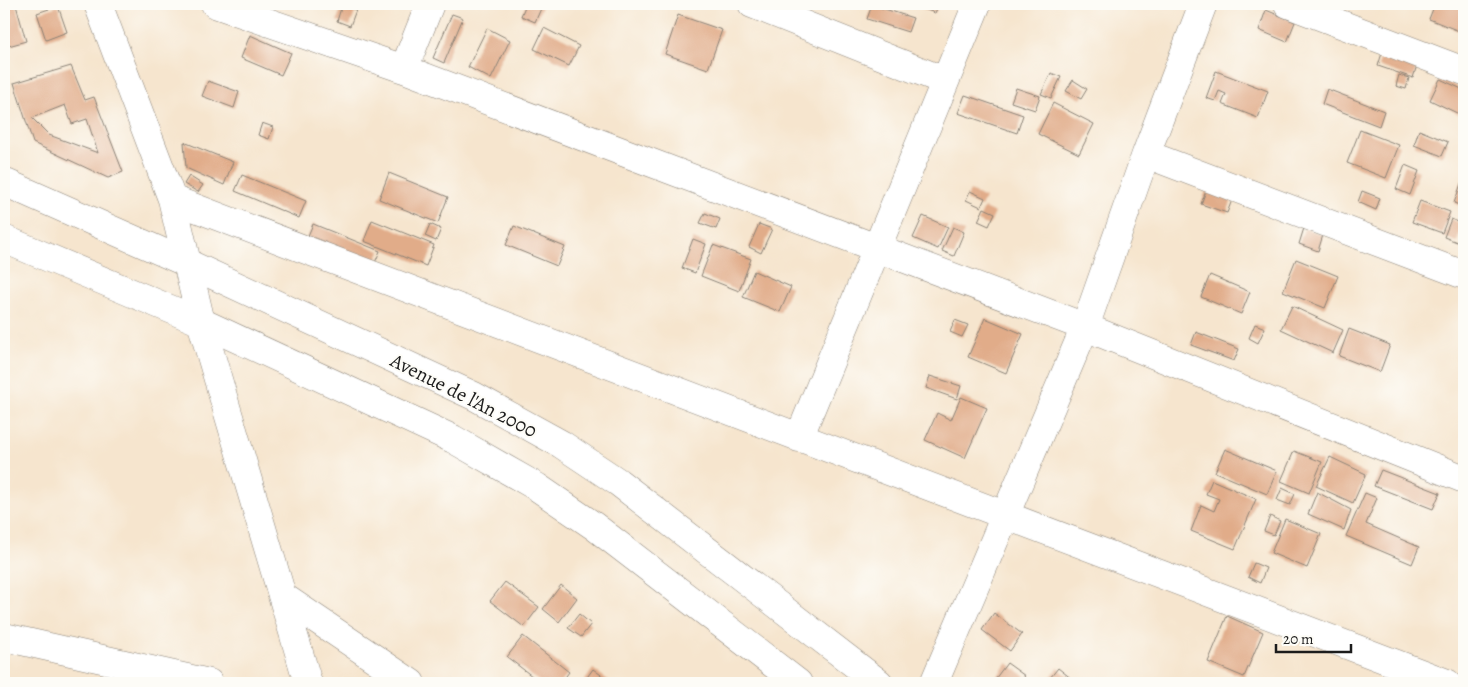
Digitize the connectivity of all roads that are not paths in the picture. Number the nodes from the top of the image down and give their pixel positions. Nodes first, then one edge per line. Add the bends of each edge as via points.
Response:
1 (98, 4) edge
2 (214, 4) edge
3 (430, 4) edge
4 (752, 4) edge
5 (977, 4) edge
6 (1203, 4) edge
7 (1288, 4) edge
8 (254, 10) edge
9 (404, 69) junction
10 (1464, 71) edge
11 (945, 81) junction
12 (1146, 154) junction
13 (4, 182) edge
14 (172, 199) junction
15 (4, 239) edge
16 (877, 248) junction
17 (187, 263) junction
18 (1464, 275) edge
19 (201, 322) junction
20 (1085, 327) junction
21 (799, 438) junction
22 (1464, 479) edge
23 (1005, 516) junction
24 (282, 596) junction
25 (4, 637) edge
26 (209, 683) edge
27 (308, 683) edge
28 (411, 683) edge
29 (798, 683) edge
30 (879, 683) edge
31 (934, 683) edge
32 (1447, 683) edge

1 - 14 street
2 - 8 street
3 - 9 street
4 - 11 street
5 - 11 street
6 - 12 street
7 - 10 street
8 - 9 street
9 - 16 street
11 - 16 street
12 - 18 street
12 - 20 street
13 - 17 street, Avenue de l'An 2000
14 - 17 street
14 - 21 street
15 - 19 street
16 - 20 street
16 - 21 street
17 - 19 street
17 - 30 street, Avenue de l'An 2000 via 474,396 561,444 618,482
19 - 24 street
19 - 29 street via 453,439 537,487 594,526
20 - 22 street
20 - 23 street
21 - 23 street
23 - 31 street
23 - 32 street
24 - 27 street
24 - 28 street
25 - 26 street

